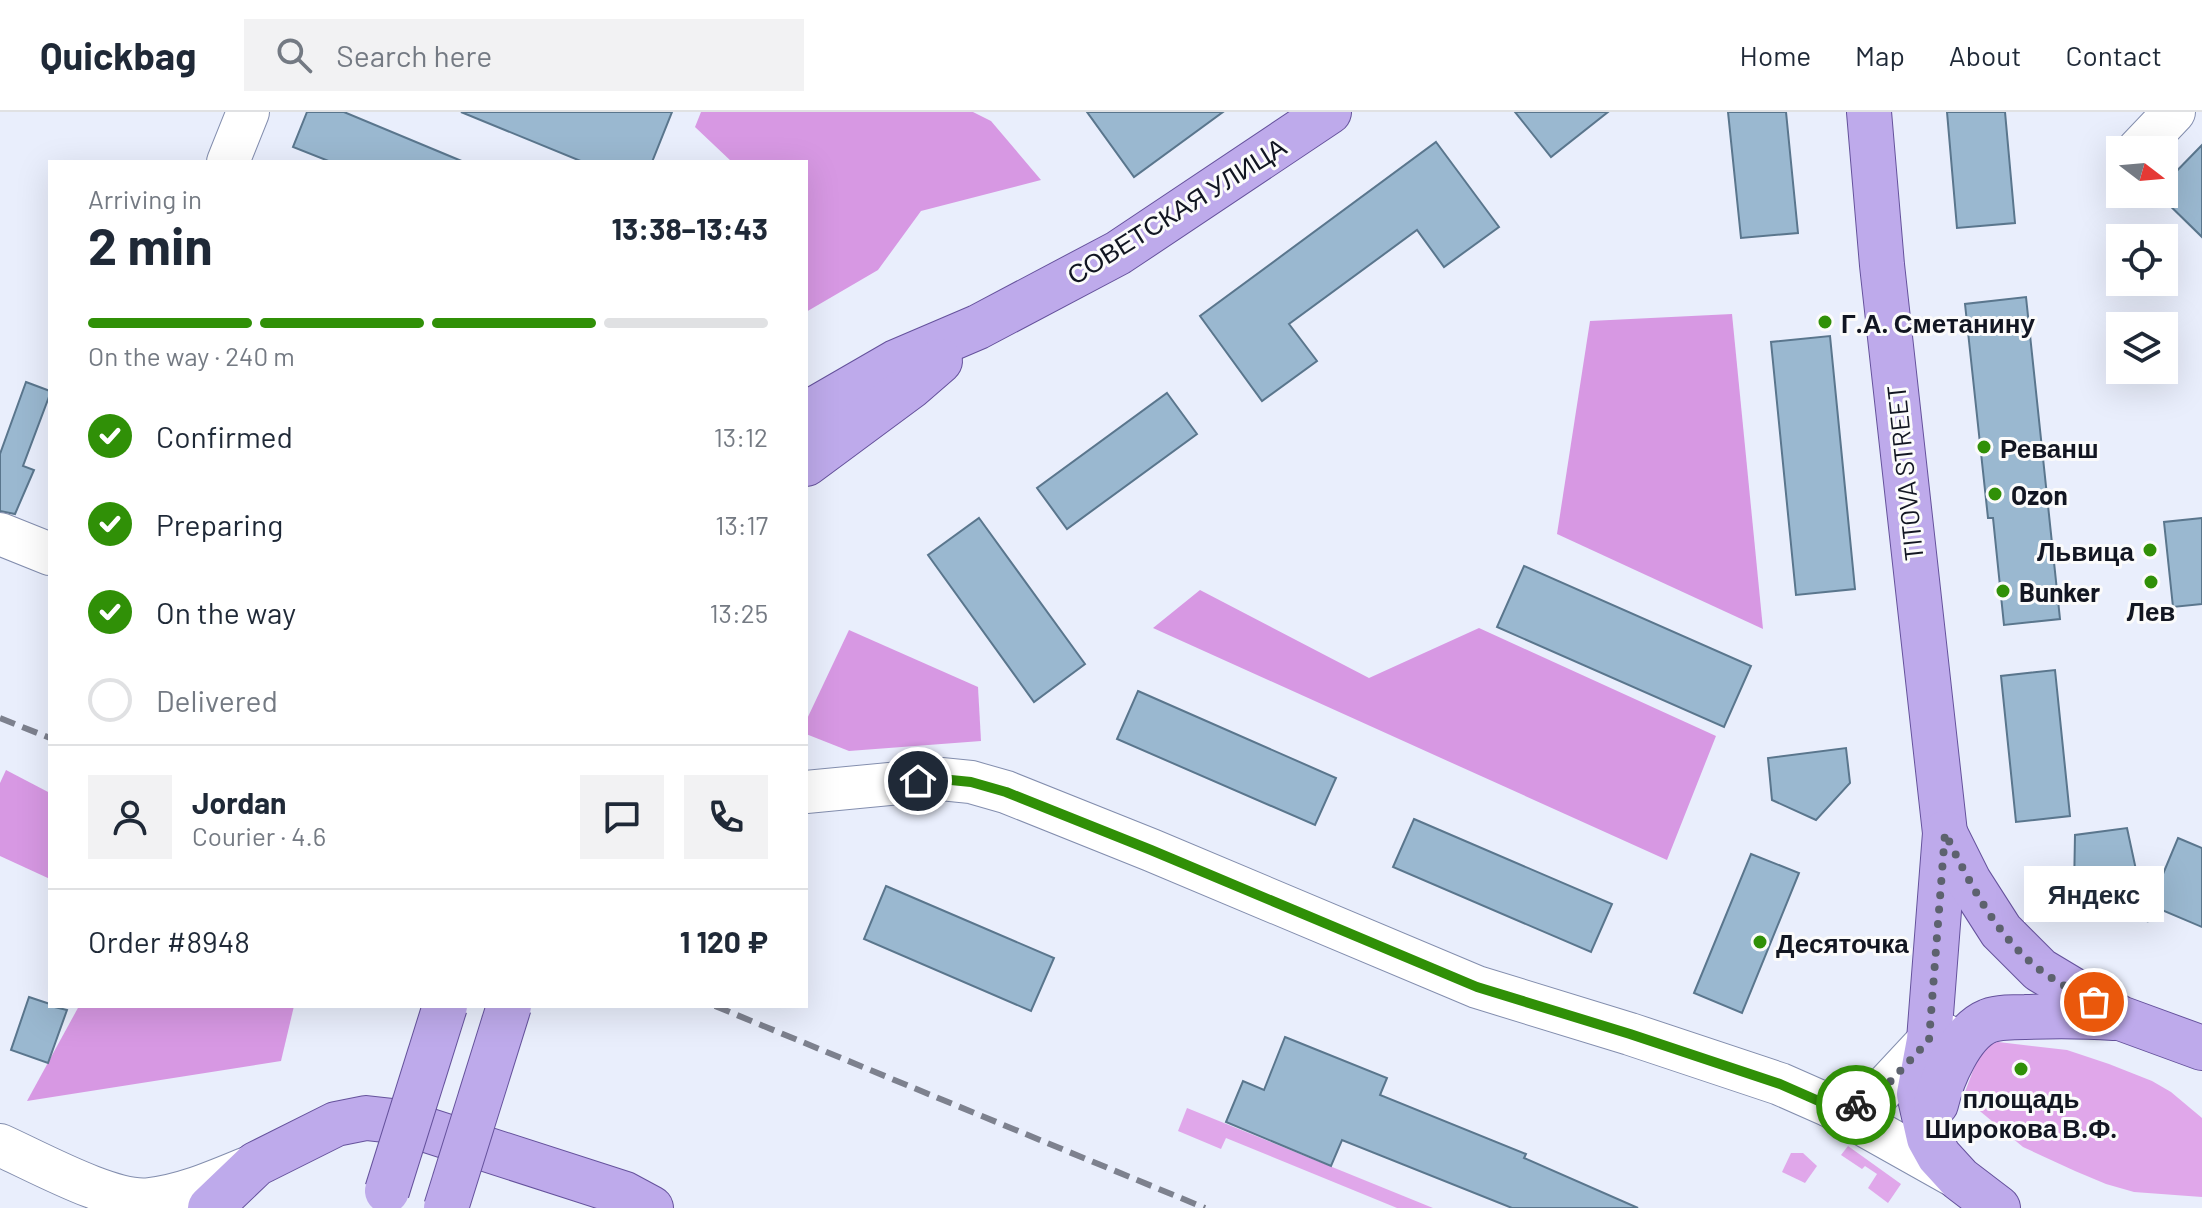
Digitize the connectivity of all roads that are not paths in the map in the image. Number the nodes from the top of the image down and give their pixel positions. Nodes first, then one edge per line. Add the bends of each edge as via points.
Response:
1 (248, 112) edge
2 (1329, 112) edge
3 (1869, 112) edge
4 (2174, 112) edge
5 (2151, 136) edge
6 (229, 160) edge
7 (978, 327) junction
8 (808, 413) edge
9 (808, 463) edge
10 (0, 534) edge
11 (48, 553) edge
12 (808, 792) edge
13 (1945, 833) junction
14 (444, 1008) edge
15 (508, 1008) edge
16 (2120, 1018) junction
17 (1986, 1022) junction
18 (1929, 1040) junction
19 (2202, 1048) edge
20 (1830, 1106) junction
21 (1929, 1138) junction
22 (0, 1145) edge
23 (256, 1164) junction
24 (1960, 1179) junction
25 (384, 1199) edge
26 (109, 1200) edge
27 (210, 1208) edge
28 (446, 1208) edge
29 (651, 1208) edge
30 (1998, 1208) edge

1 - 6 street
2 - 7 main road, СОВЕТСКАЯ УЛИЦА via 1118,253
3 - 13 main road, TITOVA STREET
4 - 5 street
7 - 8 main road via 896,362
7 - 9 main road via 910,387
10 - 11 street
12 - 20 street via 941,779 1006,792 1477,987 1767,1080
13 - 16 main road via 2001,931 2040,970
13 - 18 main road
14 - 25 main road, bridge
15 - 28 main road, bridge
16 - 17 main road via 2070,1015
16 - 19 main road
17 - 18 street
17 - 21 main road via 1963,1042 1949,1067
18 - 20 street via 1874,1099
18 - 21 main road via 1919,1094
20 - 24 street
21 - 24 main road
22 - 26 street
23 - 26 street via 198,1189 148,1200
23 - 27 main road
23 - 29 main road via 336,1124 366,1118 402,1122 625,1194
24 - 30 main road

